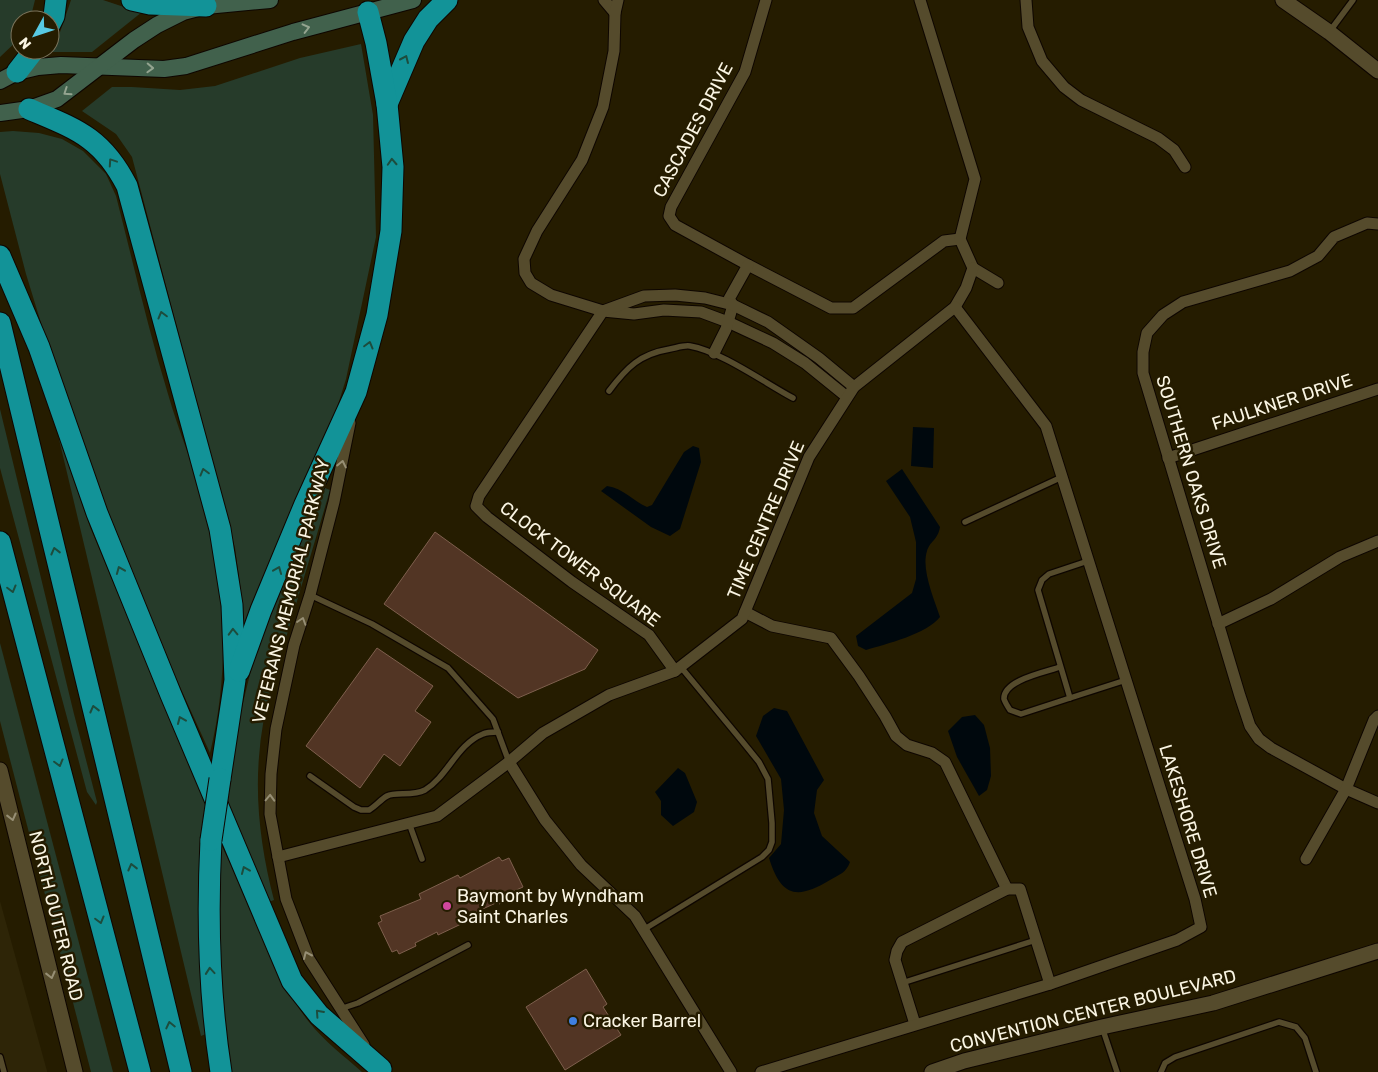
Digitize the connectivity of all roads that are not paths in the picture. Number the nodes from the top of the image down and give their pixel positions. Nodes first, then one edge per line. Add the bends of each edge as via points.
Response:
1 (132, 0) edge
2 (270, 0) edge
3 (413, 0) edge
4 (447, 0) edge
5 (604, 0) edge
6 (618, 0) edge
7 (766, 0) edge
8 (920, 0) edge
9 (1026, 0) edge
10 (1283, 0) edge
11 (1353, 0) edge
12 (206, 6) junction
13 (366, 6) edge
14 (615, 13) junction
15 (1329, 32) junction
16 (24, 60) edge
17 (101, 66) junction
18 (1378, 71) edge
19 (8, 77) edge
20 (387, 104) junction
21 (29, 109) junction
22 (0, 113) edge
23 (1185, 167) dead end
24 (1378, 224) edge
25 (960, 239) junction
26 (0, 256) edge
27 (748, 265) junction
28 (973, 268) junction
29 (998, 283) dead end
30 (733, 305) junction
31 (955, 307) junction
32 (603, 311) junction
33 (728, 322) junction
34 (0, 323) edge
35 (714, 353) junction
36 (1378, 389) edge
37 (609, 391) dead end
38 (356, 392) junction
39 (850, 392) junction
40 (793, 398) dead end
41 (1168, 458) junction
42 (1062, 477) junction
43 (965, 522) dead end
44 (0, 542) edge
45 (1378, 542) edge
46 (1088, 561) junction
47 (310, 595) junction
48 (744, 612) junction
49 (1218, 624) junction
50 (1060, 667) junction
51 (678, 668) junction
52 (235, 680) junction
53 (1126, 680) junction
54 (1070, 698) junction
55 (1378, 716) edge
56 (498, 732) junction
57 (509, 762) junction
58 (0, 770) edge
59 (310, 776) dead end
60 (1346, 789) junction
61 (1378, 803) edge
62 (409, 823) junction
63 (278, 857) junction
64 (422, 859) dead end
65 (1306, 859) dead end
66 (1008, 889) junction
67 (643, 930) junction
68 (1036, 940) junction
69 (468, 945) dead end
70 (1378, 951) edge
71 (902, 983) junction
72 (1050, 984) junction
73 (340, 1009) junction
74 (915, 1024) junction
75 (1102, 1027) junction
76 (0, 1057) edge
77 (382, 1071) edge
78 (4, 1072) edge
79 (75, 1072) edge
80 (140, 1072) edge
81 (181, 1072) edge
82 (222, 1072) edge
83 (731, 1072) edge
84 (762, 1072) edge
85 (932, 1072) edge
86 (1118, 1072) edge
87 (1161, 1072) edge
88 (1316, 1072) edge

1 - 12 highway via 150,4
2 - 12 main road
3 - 13 main road
20 -> 4 highway via 414,41 428,19
5 - 14 street
6 - 14 street
7 - 27 street, CASCADES DRIVE via 746,72 669,216 675,225
8 - 25 street via 975,179
9 - 23 street via 1028,27 1042,61 1064,87 1081,100 1158,138 1174,150
10 - 15 street
11 - 15 lane
12 - 17 main road via 183,12 157,25
17 -> 13 main road via 164,69 186,66
13 - 20 highway
14 - 32 street via 614,52 603,107 582,160 537,231 524,259 525,273 531,283 551,294
15 - 18 street
16 - 19 highway
17 - 19 main road via 38,67
17 -> 21 main road via 57,99
38 -> 20 highway via 377,315 390,231 393,167
21 - 22 main road
52 -> 21 highway via 232,605 220,529 126,186 107,154 96,143 74,128
24 - 41 street, SOUTHERN OAKS DRIVE via 1367,223 1334,237 1318,256 1290,271 1183,302 1163,315 1147,333 1143,373
25 - 27 street, CASCADES DRIVE via 944,241 853,308 831,308
25 - 28 street
77 -> 26 highway via 319,1015 292,981 100,522 39,347
27 - 30 street via 729,299
28 - 29 street
28 - 31 street, TIME CENTRE DRIVE
30 - 32 street via 705,298 644,296
30 - 33 street
30 - 39 street via 768,322 819,358
31 - 39 street, TIME CENTRE DRIVE
31 - 42 street, LAKESHORE DRIVE via 1046,426
32 - 33 street via 634,314 664,310 701,312
32 - 51 street, CLOCK TOWER SQUARE via 479,496 476,506 572,582 649,635
33 - 35 street
33 - 39 street via 773,343
81 -> 34 highway
35 - 37 lane via 688,346 657,351 638,359
35 - 40 lane
36 - 41 street, FAULKNER DRIVE
47 -> 38 street, VETERANS MEMORIAL PARKWAY via 334,502
52 -> 38 highway via 305,504
39 - 48 street, TIME CENTRE DRIVE via 809,457
41 - 49 street, SOUTHERN OAKS DRIVE
42 - 43 lane
42 - 46 street, LAKESHORE DRIVE
44 -> 80 highway
45 - 49 street via 1340,557 1271,599
46 - 50 lane via 1049,574 1038,590
46 - 53 street, LAKESHORE DRIVE
47 - 56 lane via 372,624 448,668 493,719
63 -> 47 street, VETERANS MEMORIAL PARKWAY via 270,814 276,729 294,645
48 - 51 street, TIME CENTRE DRIVE via 742,619
48 - 66 street via 772,626 831,638 896,736 907,745 932,753 945,762
49 - 60 street, SOUTHERN OAKS DRIVE via 1250,726 1259,739
50 - 54 lane
50 - 54 lane via 1013,683 1006,689 1004,700 1010,710 1021,714
51 - 57 street, TIME CENTRE DRIVE via 609,695 543,733
51 - 67 lane via 759,762 768,779 772,842 762,857
82 -> 52 highway, bridge via 215,1034 208,899 211,840
53 - 54 lane
53 - 72 street, LAKESHORE DRIVE via 1195,899 1200,927 1177,940
55 - 60 street
56 - 57 lane
56 - 59 lane via 471,740 439,780 423,791 387,796 369,810 354,806
57 - 62 street, TIME CENTRE DRIVE via 437,816
57 - 67 street via 551,828 581,865 635,916
58 -> 79 street, NORTH OUTER ROAD
60 - 61 street, SOUTHERN OAKS DRIVE
60 - 65 street
62 - 63 street, TIME CENTRE DRIVE
62 - 64 lane
73 -> 63 street, VETERANS MEMORIAL PARKWAY via 309,959 286,900
66 - 68 street via 1020,889
66 - 71 street via 902,942 895,960
67 - 83 street
68 - 71 lane
68 - 72 street
69 - 73 lane via 358,1003
70 - 75 street, CONVENTION CENTER BOULEVARD via 1213,1003
71 - 74 street
72 - 74 street, LAKESHORE DRIVE
73 - 77 street, VETERANS MEMORIAL PARKWAY
74 - 84 street, LAKESHORE DRIVE
75 - 85 street, CONVENTION CENTER BOULEVARD
75 - 86 lane
76 - 78 lane
87 - 88 lane via 1165,1063 1175,1057 1279,1022 1296,1026 1305,1038

